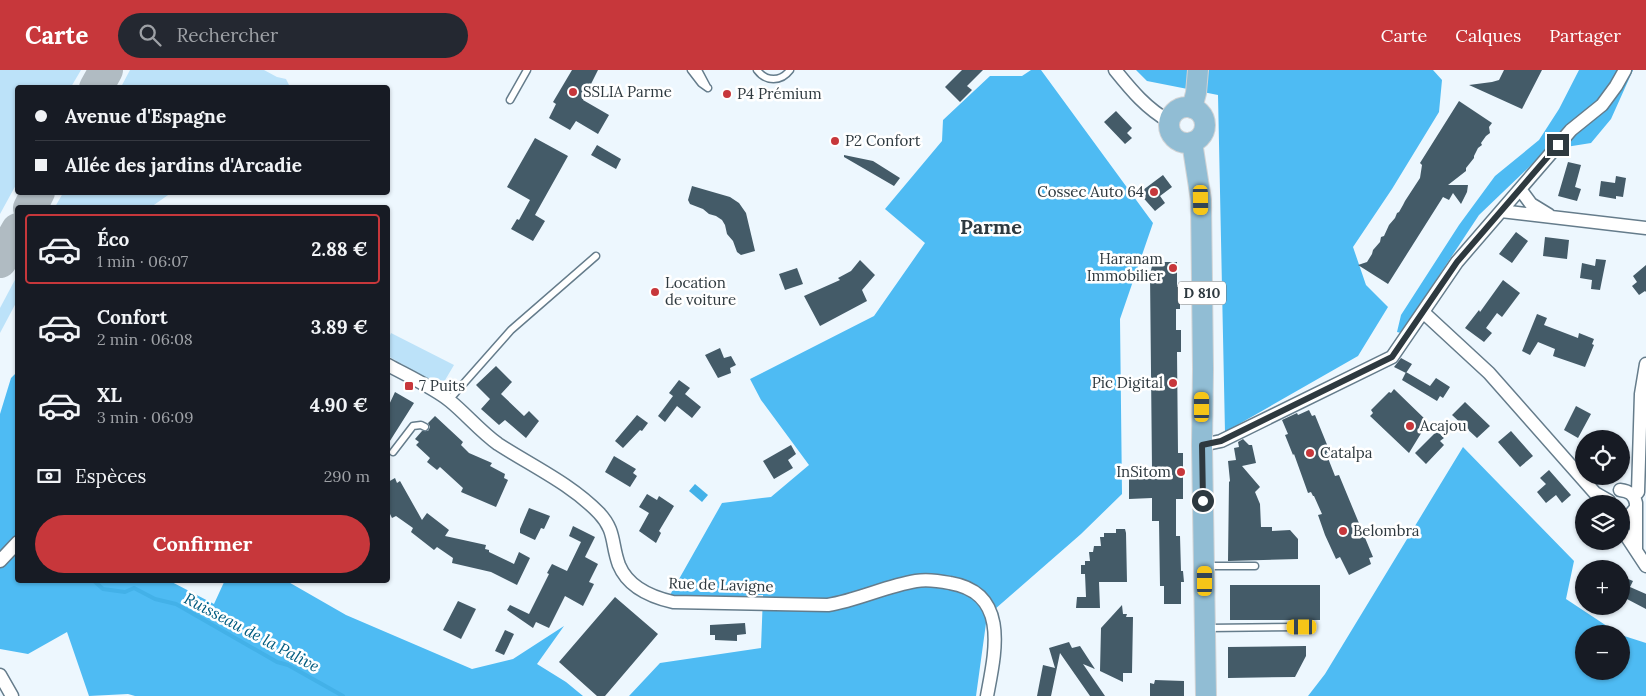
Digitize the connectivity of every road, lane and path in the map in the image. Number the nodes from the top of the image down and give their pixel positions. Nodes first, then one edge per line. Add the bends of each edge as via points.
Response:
1 (527, 70) edge
2 (691, 70) edge
3 (698, 70) edge
4 (756, 70) edge
5 (790, 70) edge
6 (1115, 70) edge
7 (1198, 70) edge
8 (1625, 70) edge
9 (510, 100) dead end
10 (1192, 108) junction
11 (1170, 122) junction
12 (1192, 142) junction
13 (1520, 189) junction
14 (1501, 211) junction
15 (1551, 217) junction
16 (1646, 228) edge
17 (596, 256) dead end
18 (1423, 312) junction
19 (1646, 364) edge
20 (390, 366) edge
21 (449, 400) junction
22 (425, 427) dead end
23 (1202, 445) junction
24 (393, 452) dead end
25 (1639, 460) junction
26 (1620, 490) junction
27 (1597, 495) edge
28 (1612, 495) edge
29 (1635, 503) junction
30 (1630, 515) edge
31 (1630, 541) edge
32 (15, 545) edge
33 (1636, 550) junction
34 (0, 561) edge
35 (1205, 566) junction
36 (1255, 566) dead end
37 (1646, 566) edge
38 (1302, 627) dead end
39 (1206, 628) junction
40 (0, 675) edge
41 (12, 696) edge
42 (987, 696) edge
43 (1206, 696) edge

1 - 9 lane
2 - 3 lane via 708,88
4 - 5 lane via 772,79 784,77
6 - 11 street via 1140,100
7 - 10 main road
8 - 13 street via 1602,105 1571,130
10 - 11 main road via 1177,110
10 - 12 main road via 1205,122 1203,134
11 - 12 main road via 1173,136 1183,143
12 - 23 main road, D 810 via 1201,200
13 - 14 street
13 - 15 street via 1531,204
14 - 15 street
14 - 18 street via 1457,262
15 - 16 street
17 - 21 lane via 511,330
18 - 23 street via 1392,357 1221,441
18 - 27 street via 1489,373
19 - 25 street via 1641,394
20 - 21 street, Rue de Lavigne
21 - 42 street, Rue de Lavigne via 496,442 574,492 599,513 608,524 625,576 651,596 673,602 828,605 917,581 960,584 976,592 986,602 994,632 995,654
22 - 24 lane via 413,426
23 - 35 main road, D 810
25 - 26 street via 1630,479
25 - 29 street
26 - 28 street
26 - 29 street via 1628,491
29 - 30 street
29 - 33 street
31 - 33 street
32 - 34 street
33 - 37 street
35 - 36 lane
35 - 39 main road, D 810
38 - 39 lane
39 - 43 main road, D 810
40 - 41 street

